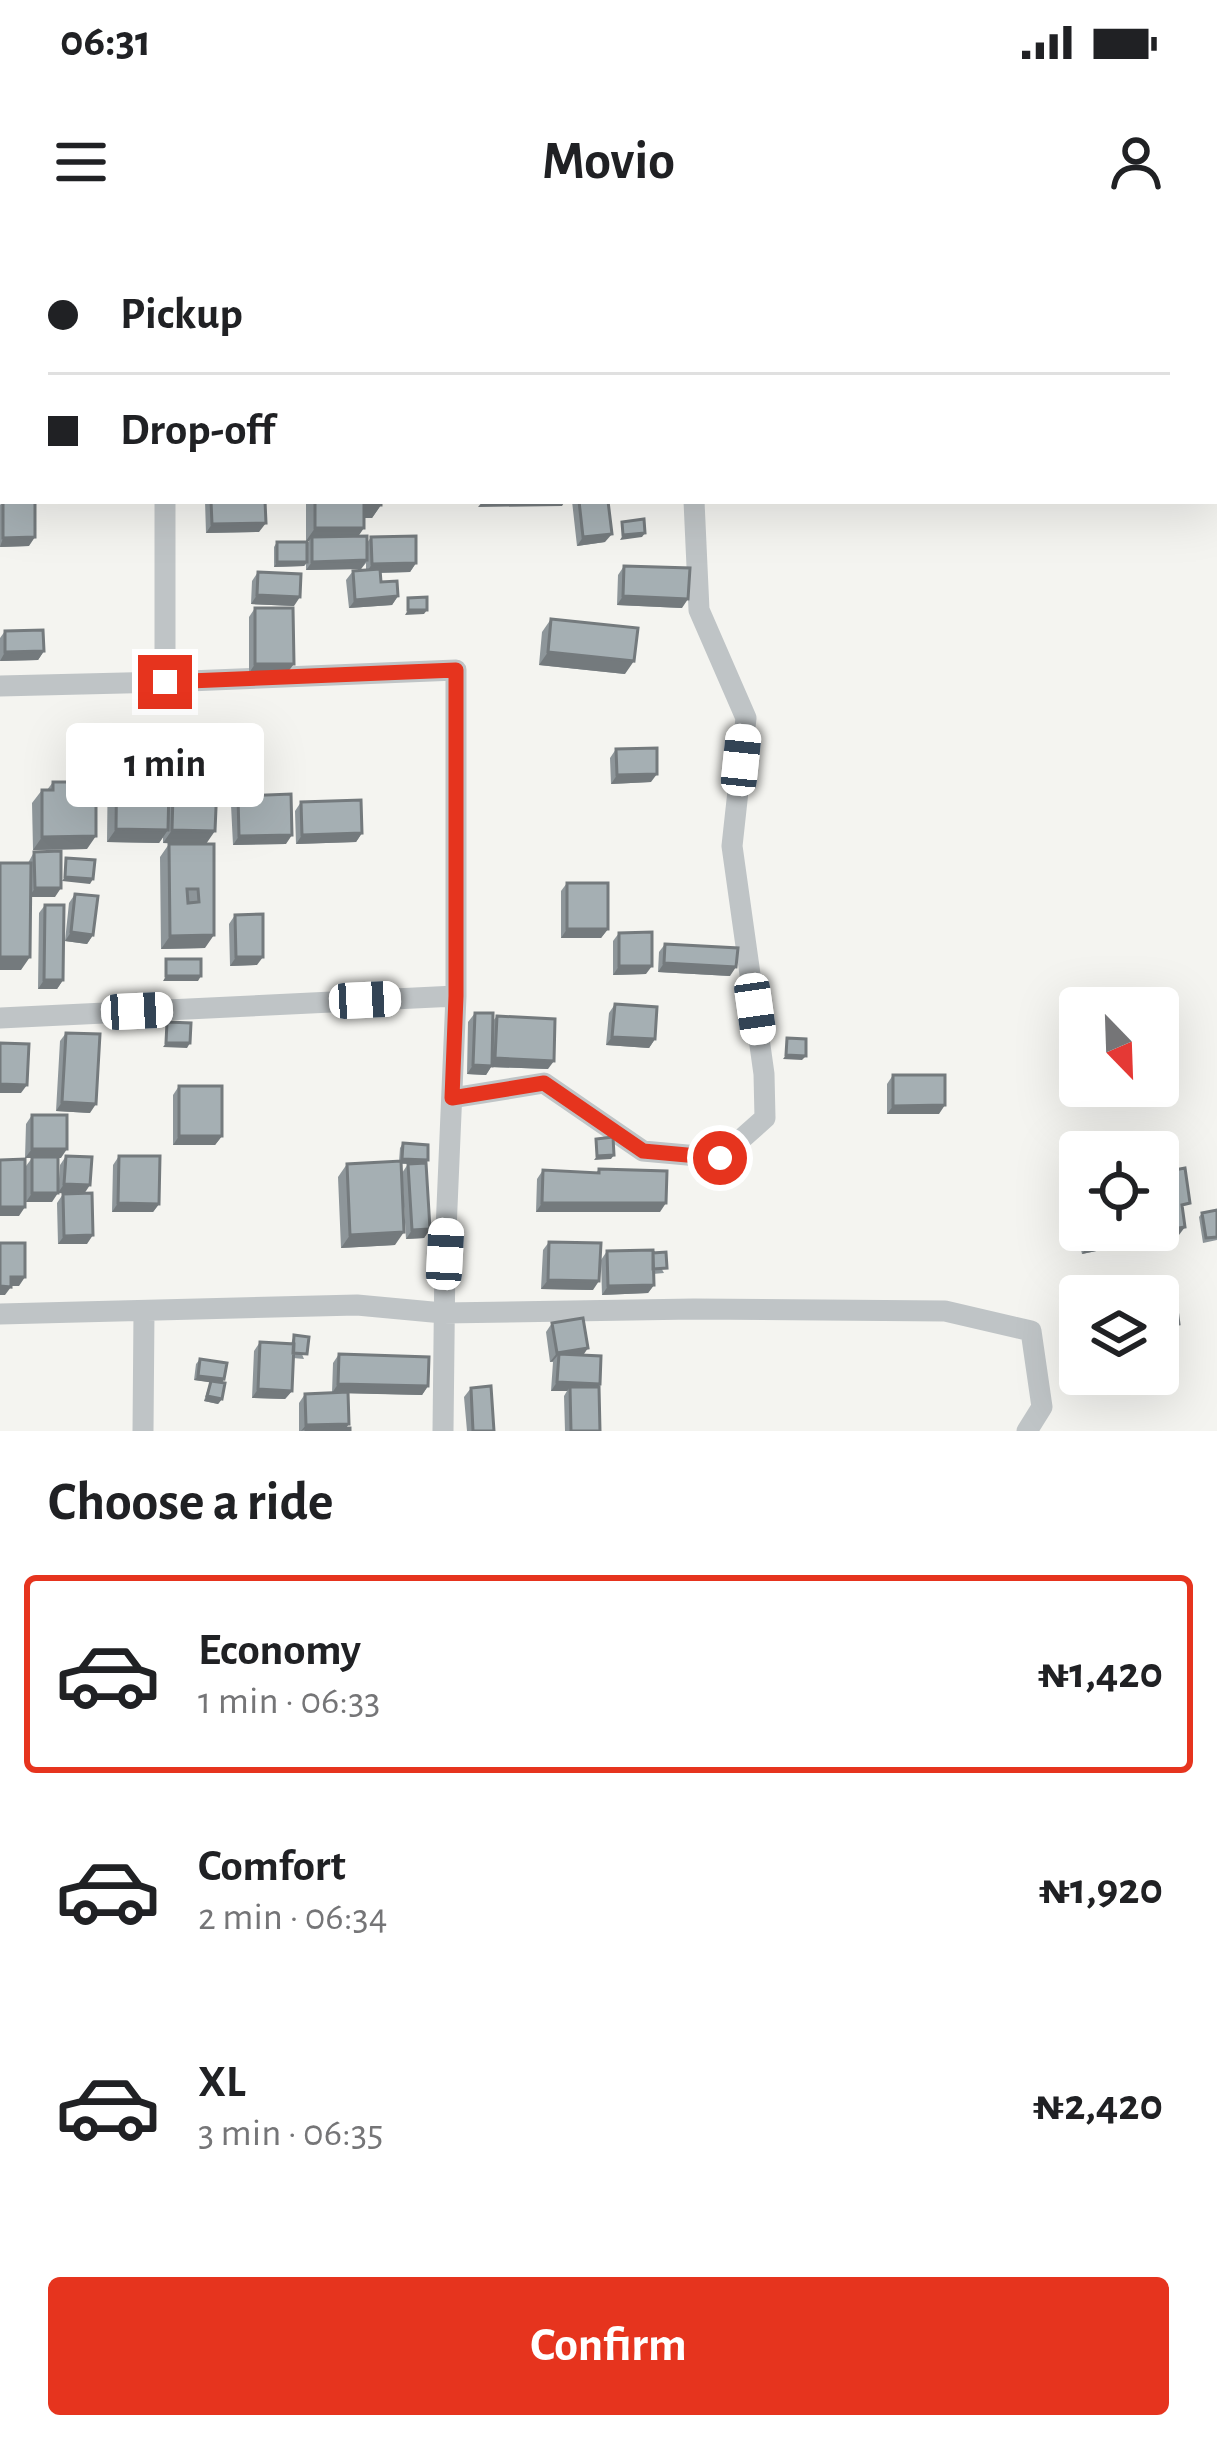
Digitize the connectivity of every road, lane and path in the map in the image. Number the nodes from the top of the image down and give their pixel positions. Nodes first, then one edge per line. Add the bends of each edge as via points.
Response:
1 (165, 504) edge
2 (694, 504) edge
3 (165, 682) junction
4 (0, 686) edge
5 (456, 996) junction
6 (0, 1018) edge
7 (452, 1098) junction
8 (144, 1311) junction
9 (443, 1313) junction
10 (0, 1314) edge
11 (143, 1431) edge
12 (442, 1431) edge
13 (1027, 1431) edge

1 - 3 street
2 - 7 street via 699,610 746,718 732,845 765,1118 720,1158 643,1151 544,1083
3 - 4 street
3 - 5 street via 456,670
5 - 6 street
5 - 7 street
7 - 9 street
8 - 9 street via 357,1305
8 - 10 street
8 - 11 street
9 - 12 street
9 - 13 street via 945,1311 1031,1331 1042,1407

